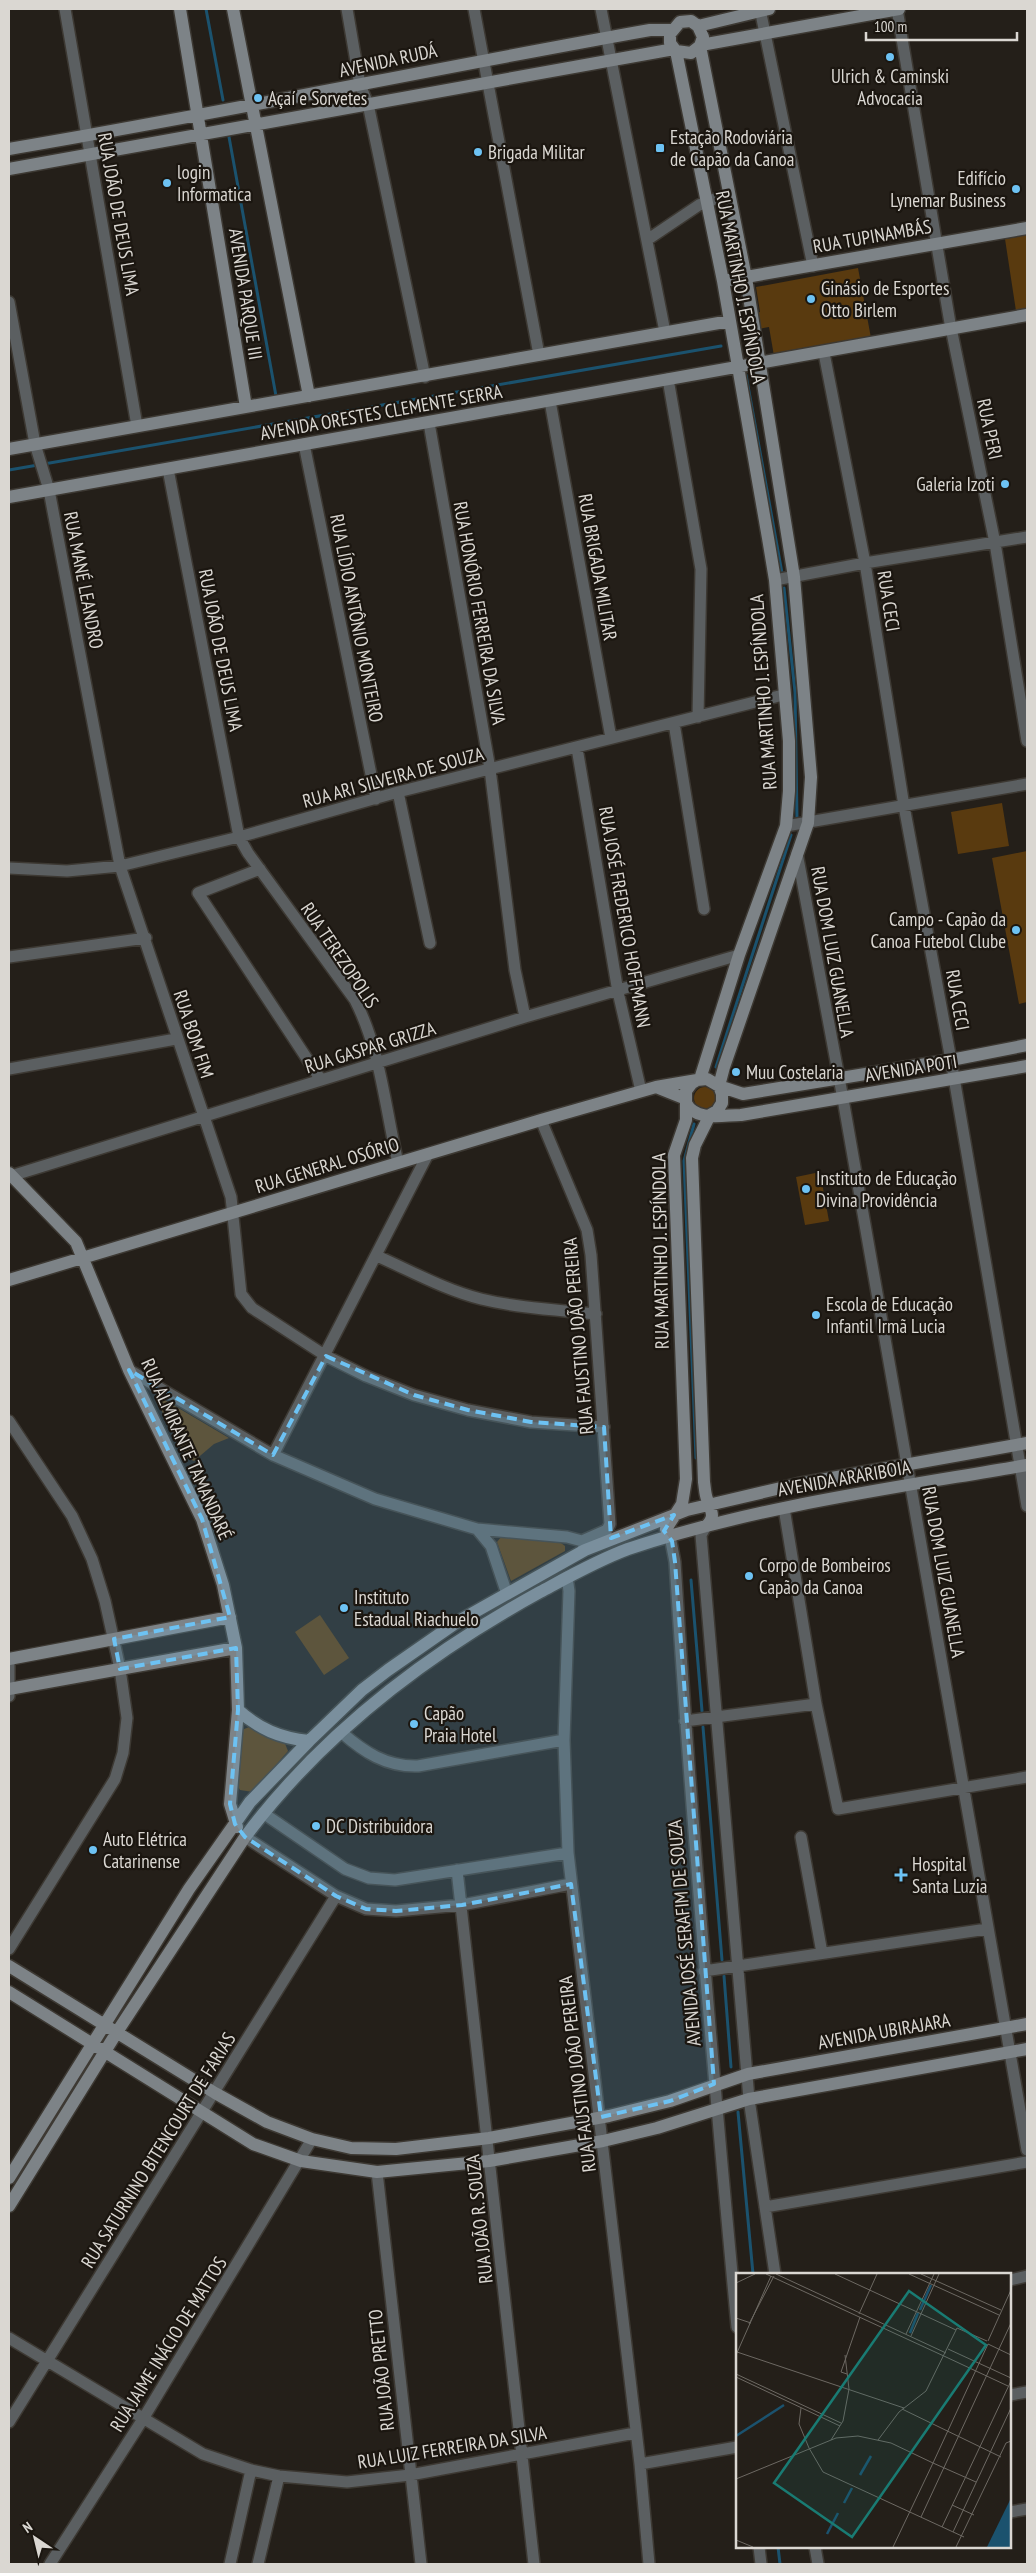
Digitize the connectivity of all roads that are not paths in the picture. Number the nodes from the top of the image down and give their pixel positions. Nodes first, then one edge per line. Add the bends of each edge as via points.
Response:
1 (65, 9) edge
2 (180, 9) edge
3 (233, 9) edge
4 (346, 9) edge
5 (474, 9) edge
6 (601, 9) edge
7 (763, 9) edge
8 (898, 9) edge
9 (698, 26) junction
10 (671, 30) junction
11 (766, 32) junction
12 (607, 37) junction
13 (700, 46) junction
14 (675, 50) junction
15 (484, 59) junction
16 (613, 60) junction
17 (489, 83) junction
18 (360, 85) junction
19 (368, 104) junction
20 (251, 107) junction
21 (198, 114) junction
22 (258, 124) junction
23 (201, 135) junction
24 (86, 136) junction
25 (9, 149) edge
26 (90, 155) junction
27 (9, 169) edge
28 (728, 194) junction
29 (706, 202) junction
30 (1027, 228) edge
31 (647, 240) junction
32 (936, 244) junction
33 (813, 266) junction
34 (746, 278) junction
35 (723, 281) junction
36 (9, 302) edge
37 (1027, 315) edge
38 (730, 321) junction
39 (952, 329) junction
40 (665, 332) junction
41 (824, 353) junction
42 (539, 355) junction
43 (760, 364) junction
44 (738, 368) junction
45 (424, 376) junction
46 (668, 379) junction
47 (309, 396) junction
48 (550, 401) junction
49 (246, 407) junction
50 (429, 423) junction
51 (137, 426) junction
52 (35, 444) junction
53 (304, 444) junction
54 (9, 449) edge
55 (168, 469) junction
56 (49, 490) junction
57 (9, 497) edge
58 (1027, 537) edge
59 (995, 543) junction
60 (865, 562) junction
61 (794, 577) junction
62 (775, 580) junction
63 (784, 695) junction
64 (698, 717) junction
65 (674, 723) junction
66 (611, 738) junction
67 (1027, 741) edge
68 (577, 748) junction
69 (490, 768) junction
70 (1027, 784) edge
71 (398, 792) junction
72 (376, 799) junction
73 (904, 806) junction
74 (808, 823) junction
75 (786, 826) junction
76 (239, 837) junction
77 (797, 853) junction
78 (120, 866) junction
79 (9, 868) edge
80 (260, 869) junction
81 (704, 909) dead end
82 (146, 938) junction
83 (430, 943) dead end
84 (739, 955) junction
85 (9, 957) edge
86 (618, 992) junction
87 (525, 1017) junction
88 (176, 1039) junction
89 (1027, 1045) edge
90 (951, 1060) junction
91 (378, 1063) junction
92 (1027, 1066) edge
93 (9, 1069) edge
94 (839, 1079) junction
95 (321, 1080) junction
96 (699, 1080) junction
97 (955, 1080) junction
98 (719, 1086) junction
99 (656, 1087) junction
100 (641, 1091) junction
101 (843, 1099) junction
102 (686, 1101) junction
103 (710, 1115) junction
104 (203, 1117) junction
105 (541, 1120) junction
106 (428, 1154) junction
107 (398, 1163) junction
108 (10, 1174) edge
109 (234, 1214) junction
110 (377, 1256) junction
111 (84, 1258) junction
112 (9, 1280) edge
113 (596, 1314) junction
114 (326, 1356) junction
115 (129, 1370) junction
116 (9, 1421) edge
117 (604, 1427) junction
118 (1022, 1444) edge
119 (273, 1455) junction
120 (938, 1459) junction
121 (907, 1464) junction
122 (1024, 1465) edge
123 (833, 1478) junction
124 (942, 1480) junction
125 (798, 1484) junction
126 (911, 1485) junction
127 (836, 1499) junction
128 (710, 1505) junction
129 (801, 1505) junction
130 (1027, 1506) edge
131 (784, 1508) junction
132 (674, 1516) junction
133 (706, 1526) junction
134 (477, 1529) junction
135 (670, 1536) junction
136 (584, 1545) junction
137 (567, 1578) junction
138 (507, 1594) junction
139 (230, 1617) junction
140 (114, 1638) junction
141 (236, 1648) junction
142 (9, 1658) edge
143 (120, 1669) junction
144 (9, 1691) edge
145 (816, 1704) junction
146 (238, 1710) junction
147 (715, 1718) junction
148 (685, 1721) junction
149 (341, 1732) junction
150 (564, 1740) junction
151 (309, 1741) junction
152 (1027, 1776) edge
153 (963, 1788) junction
154 (263, 1813) junction
155 (235, 1824) junction
156 (245, 1837) junction
157 (801, 1837) dead end
158 (568, 1853) junction
159 (458, 1870) junction
160 (571, 1884) junction
161 (336, 1896) junction
162 (462, 1904) junction
163 (987, 1929) junction
164 (9, 1949) edge
165 (822, 1952) junction
166 (9, 1966) edge
167 (737, 1966) junction
168 (704, 1971) junction
169 (9, 1992) edge
170 (104, 2024) junction
171 (1027, 2024) edge
172 (1006, 2028) junction
173 (117, 2032) junction
174 (92, 2044) junction
175 (1027, 2049) edge
176 (106, 2051) junction
177 (1011, 2052) junction
178 (748, 2074) junction
179 (714, 2084) junction
180 (215, 2093) junction
181 (749, 2099) junction
182 (715, 2108) junction
183 (203, 2111) junction
184 (601, 2117) junction
185 (488, 2138) junction
186 (312, 2139) junction
187 (603, 2141) junction
188 (1027, 2150) edge
189 (301, 2161) junction
190 (489, 2161) junction
191 (1027, 2162) edge
192 (377, 2172) junction
193 (9, 2178) edge
194 (9, 2206) edge
195 (765, 2207) junction
196 (775, 2273) edge
197 (1027, 2276) edge
198 (1011, 2280) edge
199 (736, 2316) edge
200 (9, 2338) edge
201 (47, 2362) junction
202 (1027, 2392) edge
203 (1011, 2396) edge
204 (143, 2419) junction
205 (9, 2422) edge
206 (635, 2432) junction
207 (736, 2446) edge
208 (521, 2454) junction
209 (640, 2464) junction
210 (251, 2470) junction
211 (410, 2475) junction
212 (279, 2476) junction
213 (1027, 2509) edge
214 (1011, 2512) edge
215 (759, 2548) edge
216 (816, 2548) edge
217 (50, 2564) edge
218 (230, 2564) edge
219 (258, 2564) edge
220 (421, 2564) edge
221 (534, 2564) edge
222 (649, 2564) edge
223 (761, 2564) edge
224 (818, 2564) edge

1 - 24 street, RUA JOÃO DE DEUS LIMA
2 - 21 main road, AVENIDA PARQUE III
3 - 20 main road
4 - 18 street
5 - 15 street
6 - 12 street
7 - 9 main road, AVENIDA RUDÁ
7 - 11 street
8 - 11 main road, AVENIDA RUDÁ
8 - 32 street, RUA PERI
9 - 10 main road, AVENIDA RUDÁ via 686,20
9 - 13 main road, RUA MARTINHO J. ESPÍNDOLA via 703,37
10 - 12 main road, AVENIDA RUDÁ
10 - 14 main road, RUA MARTINHO J. ESPÍNDOLA via 669,38
11 - 13 main road, AVENIDA RUDÁ
11 - 33 street
12 - 15 main road, AVENIDA RUDÁ
12 - 16 street
13 - 14 main road, AVENIDA RUDÁ via 691,53
13 - 28 main road, RUA MARTINHO J. ESPÍNDOLA
14 - 16 main road, AVENIDA RUDÁ
14 - 29 main road, RUA MARTINHO J. ESPÍNDOLA
15 - 17 street
15 - 18 main road, AVENIDA RUDÁ
16 - 17 main road, AVENIDA RUDÁ
16 - 31 street
17 - 19 main road, AVENIDA RUDÁ
17 - 42 street
18 - 19 street
18 - 20 main road, AVENIDA RUDÁ
19 - 22 main road, AVENIDA RUDÁ
19 - 45 street
20 - 21 main road, AVENIDA RUDÁ
20 - 22 main road
21 - 23 main road, AVENIDA PARQUE III
21 - 24 main road, AVENIDA RUDÁ
22 - 23 main road, AVENIDA RUDÁ
22 - 47 main road
23 - 26 main road, AVENIDA RUDÁ
23 - 49 main road, AVENIDA PARQUE III
24 - 25 main road, AVENIDA RUDÁ
24 - 26 street, RUA JOÃO DE DEUS LIMA
26 - 27 main road, AVENIDA RUDÁ
26 - 51 street, RUA JOÃO DE DEUS LIMA
28 - 29 street
28 - 34 main road, RUA MARTINHO J. ESPÍNDOLA
29 - 31 street
29 - 35 main road, RUA MARTINHO J. ESPÍNDOLA
30 - 32 main road, RUA TUPINAMBÁS
31 - 40 street
32 - 33 main road, RUA TUPINAMBÁS
32 - 39 street, RUA PERI
33 - 34 main road, RUA TUPINAMBÁS
34 - 35 main road, RUA TUPINAMBÁS
34 - 43 main road, RUA MARTINHO J. ESPÍNDOLA
35 - 38 main road, RUA MARTINHO J. ESPÍNDOLA
36 - 52 street, RUA MANÉ LEANDRO
37 - 39 main road, AVENIDA ORESTES CLEMENTE SERRA
38 - 40 main road, AVENIDA ORESTES CLEMENTE SERRA
38 - 44 main road, RUA MARTINHO J. ESPÍNDOLA
39 - 41 main road, AVENIDA ORESTES CLEMENTE SERRA
39 - 59 street, RUA PERI
40 - 42 main road, AVENIDA ORESTES CLEMENTE SERRA
41 - 43 main road, AVENIDA ORESTES CLEMENTE SERRA
41 - 60 street, RUA CECI
42 - 45 main road, AVENIDA ORESTES CLEMENTE SERRA
43 - 44 main road, AVENIDA ORESTES CLEMENTE SERRA
43 - 61 main road, RUA MARTINHO J. ESPÍNDOLA
44 - 46 main road, AVENIDA ORESTES CLEMENTE SERRA
44 - 62 main road, RUA MARTINHO J. ESPÍNDOLA
45 - 47 main road, AVENIDA ORESTES CLEMENTE SERRA
46 - 48 main road, AVENIDA ORESTES CLEMENTE SERRA
46 - 64 street via 701,569
47 - 49 main road, AVENIDA ORESTES CLEMENTE SERRA
48 - 50 main road, AVENIDA ORESTES CLEMENTE SERRA
48 - 66 street, RUA BRIGADA MILITAR
49 - 51 main road, AVENIDA ORESTES CLEMENTE SERRA
50 - 53 main road, AVENIDA ORESTES CLEMENTE SERRA
50 - 69 street, RUA HONÓRIO FERREIRA DA SILVA
51 - 52 main road, AVENIDA ORESTES CLEMENTE SERRA
52 - 54 main road, AVENIDA ORESTES CLEMENTE SERRA
52 - 56 street, RUA MANÉ LEANDRO
53 - 55 main road, AVENIDA ORESTES CLEMENTE SERRA
53 - 72 street, RUA LÍDIO ANTÔNIO MONTEIRO
55 - 56 main road, AVENIDA ORESTES CLEMENTE SERRA
55 - 76 street, RUA JOÃO DE DEUS LIMA
56 - 57 main road, AVENIDA ORESTES CLEMENTE SERRA
56 - 78 street, RUA MANÉ LEANDRO
58 - 59 street
59 - 60 street
59 - 67 street, RUA PERI
60 - 61 street
60 - 73 street, RUA CECI
61 - 62 street
61 - 74 main road, RUA MARTINHO J. ESPÍNDOLA via 811,777
62 - 63 main road, RUA MARTINHO J. ESPÍNDOLA
63 - 64 street, RUA ARI SILVEIRA DE SOUZA
63 - 75 main road, RUA MARTINHO J. ESPÍNDOLA via 789,741
64 - 65 street, RUA ARI SILVEIRA DE SOUZA
65 - 66 street, RUA ARI SILVEIRA DE SOUZA
65 - 81 street
66 - 68 street, RUA ARI SILVEIRA DE SOUZA
68 - 69 street, RUA ARI SILVEIRA DE SOUZA
68 - 86 street, RUA JOSÉ FREDERICO HOFFMANN
69 - 71 street, RUA ARI SILVEIRA DE SOUZA
69 - 87 street, RUA HONÓRIO FERREIRA DA SILVA via 514,970
70 - 73 street
71 - 72 street, RUA ARI SILVEIRA DE SOUZA
71 - 83 street
72 - 76 street, RUA ARI SILVEIRA DE SOUZA
73 - 74 street
73 - 90 street, RUA CECI
74 - 75 street
74 - 77 main road, RUA MARTINHO J. ESPÍNDOLA
75 - 84 main road, RUA MARTINHO J. ESPÍNDOLA
76 - 78 street, RUA ARI SILVEIRA DE SOUZA
76 - 80 street, RUA TEREZOPOLIS
77 - 94 street, RUA DOM LUIZ GUANELLA
77 - 98 main road, RUA MARTINHO J. ESPÍNDOLA
78 - 79 street, RUA ARI SILVEIRA DE SOUZA via 67,871
78 - 82 street, RUA BOM FIM
80 - 91 street, RUA TEREZOPOLIS via 355,1000
80 - 95 street via 198,893
82 - 85 street
82 - 88 street, RUA BOM FIM
84 - 86 street, RUA GASPAR GRIZZA
84 - 96 main road, RUA MARTINHO J. ESPÍNDOLA
86 - 87 street, RUA GASPAR GRIZZA
86 - 100 street, RUA JOSÉ FREDERICO HOFFMANN
87 - 91 street, RUA GASPAR GRIZZA
88 - 93 street
88 - 104 street, RUA BOM FIM
89 - 90 main road, AVENIDA POTI
90 - 94 main road, AVENIDA POTI
90 - 97 street, RUA CECI
91 - 95 street, RUA GASPAR GRIZZA
91 - 107 street, RUA TEREZOPOLIS
92 - 97 main road, AVENIDA POTI
94 - 98 main road, AVENIDA POTI via 743,1094
94 - 101 street, RUA DOM LUIZ GUANELLA
95 - 104 street, RUA GASPAR GRIZZA
96 - 98 main road, AVENIDA POTI via 707,1079
96 - 99 main road, RUA GENERAL OSÓRIO
96 - 102 main road, RUA MARTINHO J. ESPÍNDOLA via 686,1091
97 - 101 main road, AVENIDA POTI
97 - 118 street, RUA CECI
98 - 103 main road, RUA MARTINHO J. ESPÍNDOLA via 722,1103
99 - 100 main road, RUA GENERAL OSÓRIO
99 - 102 main road
100 - 105 main road, RUA GENERAL OSÓRIO
101 - 103 main road, AVENIDA POTI via 741,1115
101 - 121 street, RUA DOM LUIZ GUANELLA
102 - 103 main road, AVENIDA POTI via 690,1110 699,1116
102 - 132 main road, RUA MARTINHO J. ESPÍNDOLA via 686,1120 674,1154 686,1479 682,1504
103 - 128 main road, RUA MARTINHO J. ESPÍNDOLA via 692,1158 704,1482
104 - 108 street, RUA GASPAR GRIZZA
104 - 109 street, RUA BOM FIM
105 - 106 main road, RUA GENERAL OSÓRIO
105 - 113 street, RUA FAUSTINO JOÃO PEREIRA via 587,1230
106 - 107 main road, RUA GENERAL OSÓRIO
106 - 110 street
107 - 109 main road, RUA GENERAL OSÓRIO
108 - 111 main road, RUA ALMIRANTE TAMANDARÉ via 76,1242
109 - 111 main road, RUA GENERAL OSÓRIO
109 - 114 street, RUA BOM FIM via 241,1294 252,1308
110 - 113 street via 480,1299
110 - 114 street
111 - 112 main road, RUA GENERAL OSÓRIO
111 - 115 main road, RUA ALMIRANTE TAMANDARÉ
113 - 117 street, RUA FAUSTINO JOÃO PEREIRA
114 - 117 street, RUA BOM FIM via 414,1395 468,1410 531,1422
114 - 119 street
115 - 119 street
115 - 139 main road, RUA ALMIRANTE TAMANDARÉ via 202,1519 224,1585
116 - 140 street via 72,1516 92,1559
117 - 136 street, RUA FAUSTINO JOÃO PEREIRA via 610,1524
118 - 120 main road, AVENIDA ARARIBOIA
118 - 122 street, RUA CECI
119 - 134 street via 375,1499
120 - 121 main road, AVENIDA ARARIBOIA
120 - 124 main road
121 - 123 main road, AVENIDA ARARIBOIA
121 - 126 street, RUA DOM LUIZ GUANELLA
122 - 124 main road, AVENIDA ARARIBOIA
122 - 130 street, RUA CECI
123 - 125 main road, AVENIDA ARARIBOIA
123 - 127 main road
124 - 126 main road, AVENIDA ARARIBOIA
125 - 128 main road, AVENIDA ARARIBOIA
125 - 129 main road
126 - 127 main road, AVENIDA ARARIBOIA
126 - 153 street, RUA DOM LUIZ GUANELLA
127 - 129 main road, AVENIDA ARARIBOIA
128 - 132 main road, AVENIDA ARARIBOIA
128 - 133 main road via 712,1516
129 - 131 main road, AVENIDA ARARIBOIA
131 - 133 main road, AVENIDA ARARIBOIA
131 - 145 street
132 - 135 main road, RUA MARTINHO J. ESPÍNDOLA via 666,1529
132 - 136 main road, AVENIDA ARARIBOIA
133 - 135 main road, AVENIDA ARARIBOIA
133 - 147 street via 701,1535
134 - 136 street via 567,1537
134 - 138 street via 491,1546
135 - 137 main road, AVENIDA ARARIBOIA via 626,1550
135 - 148 street, AVENIDA JOSÉ SERAFIM DE SOUZA via 675,1562
136 - 138 main road, AVENIDA ARARIBOIA
137 - 149 main road, AVENIDA ARARIBOIA via 514,1606 457,1643 379,1698
137 - 150 street, RUA FAUSTINO JOÃO PEREIRA via 570,1591
138 - 151 main road, AVENIDA ARARIBOIA via 457,1622 388,1670 362,1690
139 - 140 main road
139 - 141 main road, RUA ALMIRANTE TAMANDARÉ
140 - 142 main road
140 - 143 street
141 - 143 main road
141 - 146 main road, RUA ALMIRANTE TAMANDARÉ
142 - 144 street
143 - 144 main road
143 - 164 street via 127,1718 123,1753 115,1779
145 - 147 street
145 - 153 street via 838,1809
146 - 151 main road via 253,1724 272,1733 287,1739
146 - 155 main road, RUA ALMIRANTE TAMANDARÉ via 230,1804
147 - 148 street
147 - 167 street
148 - 168 street, AVENIDA JOSÉ SERAFIM DE SOUZA
149 - 150 street via 358,1747 382,1760 404,1766
149 - 154 main road, AVENIDA ARARIBOIA
150 - 158 street, RUA FAUSTINO JOÃO PEREIRA
151 - 155 main road, AVENIDA ARARIBOIA via 268,1782
152 - 153 street
153 - 163 street, RUA DOM LUIZ GUANELLA
154 - 156 main road, AVENIDA ARARIBOIA
154 - 159 street via 345,1869 369,1878 394,1880
155 - 156 main road, RUA ALMIRANTE TAMANDARÉ
155 - 170 main road, AVENIDA ARARIBOIA via 189,1889
156 - 161 street
156 - 173 main road, AVENIDA ARARIBOIA
157 - 165 street
158 - 159 street
158 - 160 street, RUA FAUSTINO JOÃO PEREIRA
159 - 162 street, RUA JOÃO R. SOUZA
160 - 162 street
160 - 184 street, RUA FAUSTINO JOÃO PEREIRA
161 - 162 street via 366,1909 396,1911
161 - 180 street, RUA SATURNINO BITENCOURT DE FARIAS
162 - 185 street, RUA JOÃO R. SOUZA
163 - 165 street
163 - 172 street, RUA DOM LUIZ GUANELLA
165 - 167 street
166 - 170 main road, AVENIDA UBIRAJARA
167 - 168 street
167 - 178 street
168 - 179 street, AVENIDA JOSÉ SERAFIM DE SOUZA
169 - 174 main road
170 - 173 main road, AVENIDA UBIRAJARA
170 - 174 main road, AVENIDA ARARIBOIA
171 - 172 main road, AVENIDA UBIRAJARA
172 - 177 street, RUA DOM LUIZ GUANELLA
172 - 178 main road, AVENIDA UBIRAJARA
173 - 176 main road, AVENIDA ARARIBOIA
173 - 180 main road, AVENIDA UBIRAJARA
174 - 176 main road
174 - 193 main road, AVENIDA ARARIBOIA
175 - 177 main road
176 - 183 main road
176 - 194 main road, AVENIDA ARARIBOIA
177 - 181 main road
177 - 188 street, RUA DOM LUIZ GUANELLA
178 - 179 main road, AVENIDA UBIRAJARA
178 - 181 street
179 - 182 street, AVENIDA JOSÉ SERAFIM DE SOUZA
179 - 184 main road, AVENIDA UBIRAJARA via 670,2101
180 - 183 street, RUA SATURNINO BITENCOURT DE FARIAS
180 - 186 main road, AVENIDA UBIRAJARA via 268,2122
181 - 182 main road
181 - 195 street
182 - 187 main road via 657,2128
182 - 199 street, AVENIDA JOSÉ SERAFIM DE SOUZA
183 - 189 main road via 253,2144
183 - 201 street, RUA SATURNINO BITENCOURT DE FARIAS
184 - 185 main road, AVENIDA UBIRAJARA
184 - 187 street, RUA FAUSTINO JOÃO PEREIRA
185 - 186 main road, AVENIDA UBIRAJARA via 396,2149 351,2148
185 - 190 street, RUA JOÃO R. SOUZA
186 - 189 street, RUA JAIME INÁCIO DE MATTOS
187 - 190 main road
187 - 206 street, RUA FAUSTINO JOÃO PEREIRA
189 - 192 main road
189 - 204 street, RUA JAIME INÁCIO DE MATTOS
190 - 192 main road
190 - 208 street, RUA JOÃO R. SOUZA
191 - 195 street
192 - 211 street, RUA JOÃO PRETTO
195 - 196 street
197 - 198 street
200 - 201 street, RUA LUIZ FERREIRA DA SILVA
201 - 204 street, RUA LUIZ FERREIRA DA SILVA
201 - 205 street, RUA SATURNINO BITENCOURT DE FARIAS
202 - 203 street
204 - 210 street, RUA LUIZ FERREIRA DA SILVA via 203,2454
204 - 217 street, RUA JAIME INÁCIO DE MATTOS
206 - 208 street, RUA LUIZ FERREIRA DA SILVA
206 - 209 street, RUA FAUSTINO JOÃO PEREIRA
207 - 209 street
208 - 211 street, RUA LUIZ FERREIRA DA SILVA
208 - 221 street, RUA JOÃO R. SOUZA
209 - 222 street, RUA FAUSTINO JOÃO PEREIRA
210 - 212 street, RUA LUIZ FERREIRA DA SILVA
210 - 218 street
211 - 212 street, RUA LUIZ FERREIRA DA SILVA via 347,2482
211 - 220 street, RUA JOÃO PRETTO
212 - 219 street
213 - 214 street
215 - 223 street
216 - 224 street

